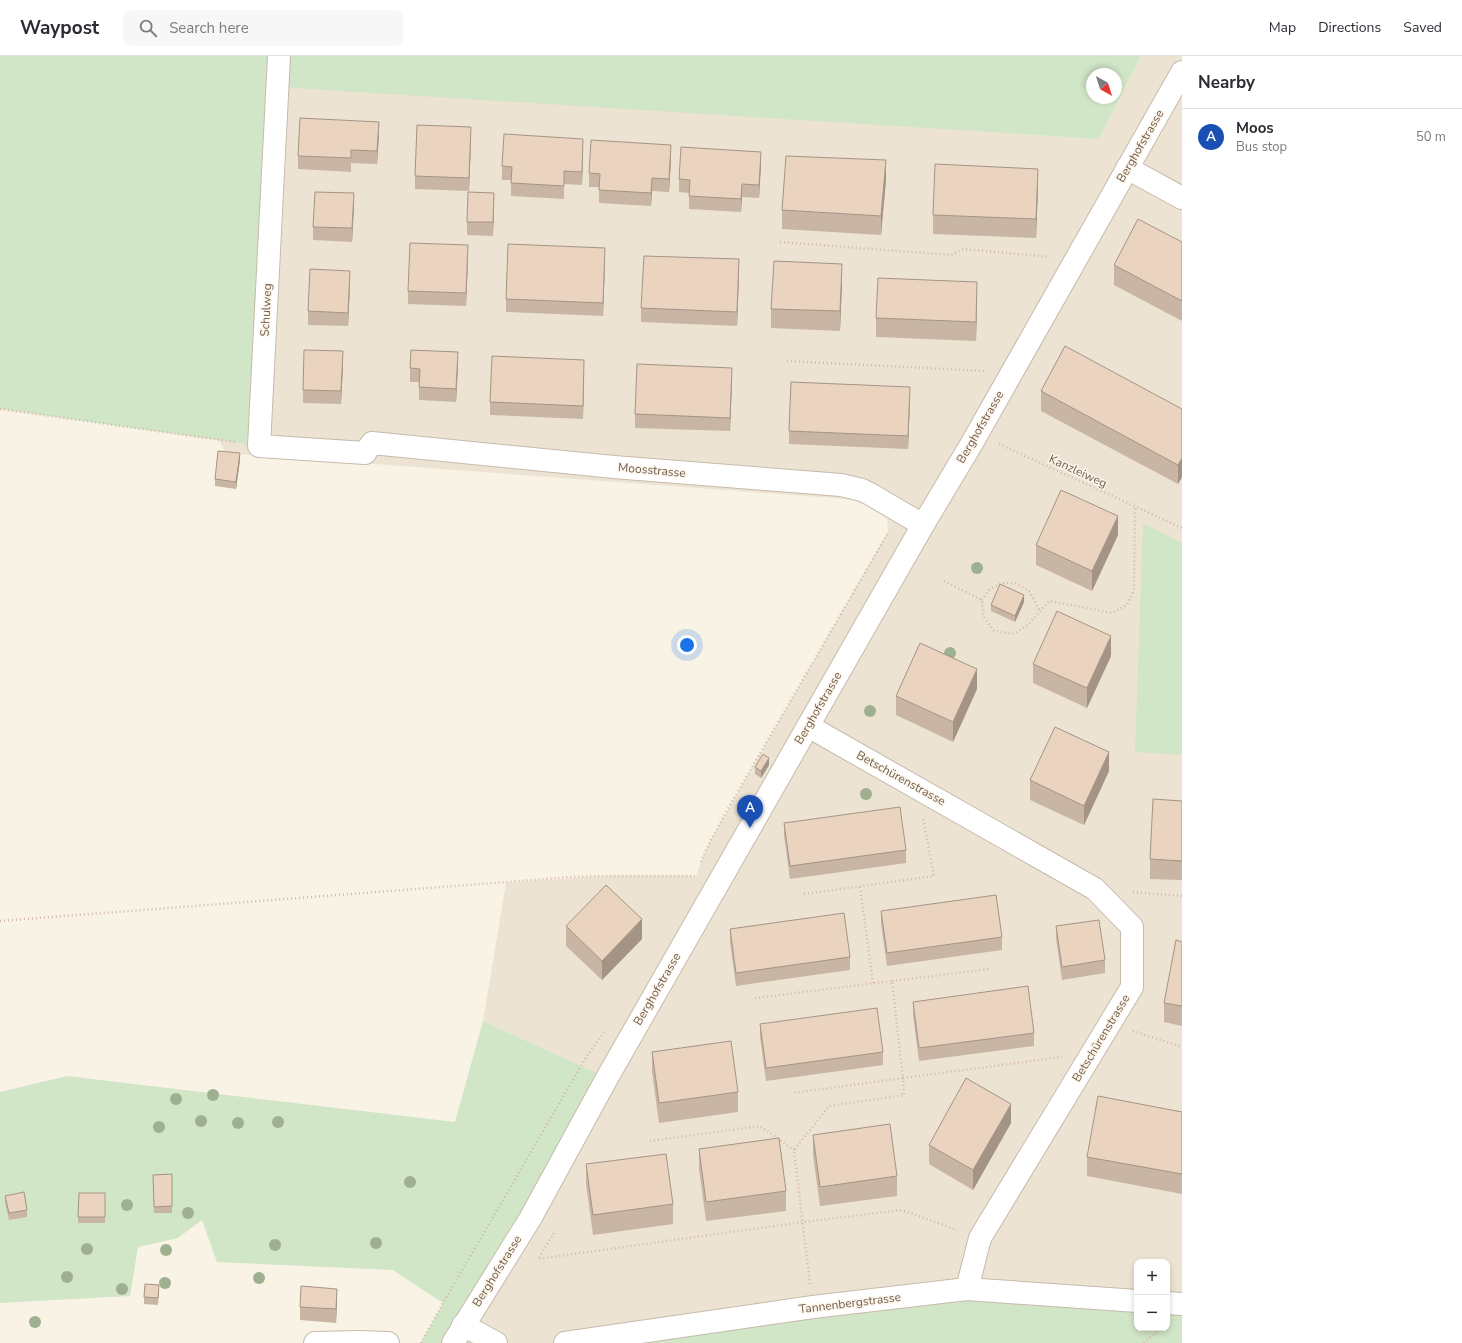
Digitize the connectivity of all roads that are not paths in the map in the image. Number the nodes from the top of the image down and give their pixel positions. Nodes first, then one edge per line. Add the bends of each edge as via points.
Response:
1 (279, 56) edge
2 (1182, 72) edge
3 (1127, 168) junction
4 (1182, 198) edge
5 (372, 443) joint
6 (923, 525) junction
7 (808, 726) junction
8 (967, 1289) junction
9 (1134, 1301) edge
10 (1170, 1303) edge
11 (1182, 1304) edge
12 (458, 1334) edge
13 (314, 1343) edge
14 (388, 1343) edge
15 (496, 1343) edge
16 (565, 1343) edge

1 - 5 street, Schulweg via 259,446 365,453
2 - 3 street, Berghofstrasse
3 - 4 street
3 - 6 street, Berghofstrasse
5 - 6 street, Moosstrasse via 614,467 841,485 862,490
6 - 7 street, Berghofstrasse
7 - 8 street, Betschürenstrasse via 1095,889 1132,927 1132,987 980,1238
7 - 12 street, Berghofstrasse via 607,1078 530,1219
8 - 9 street, Tannenbergstrasse
8 - 16 street, Tannenbergstrasse via 813,1307
10 - 11 street
12 - 15 street
13 - 14 street

